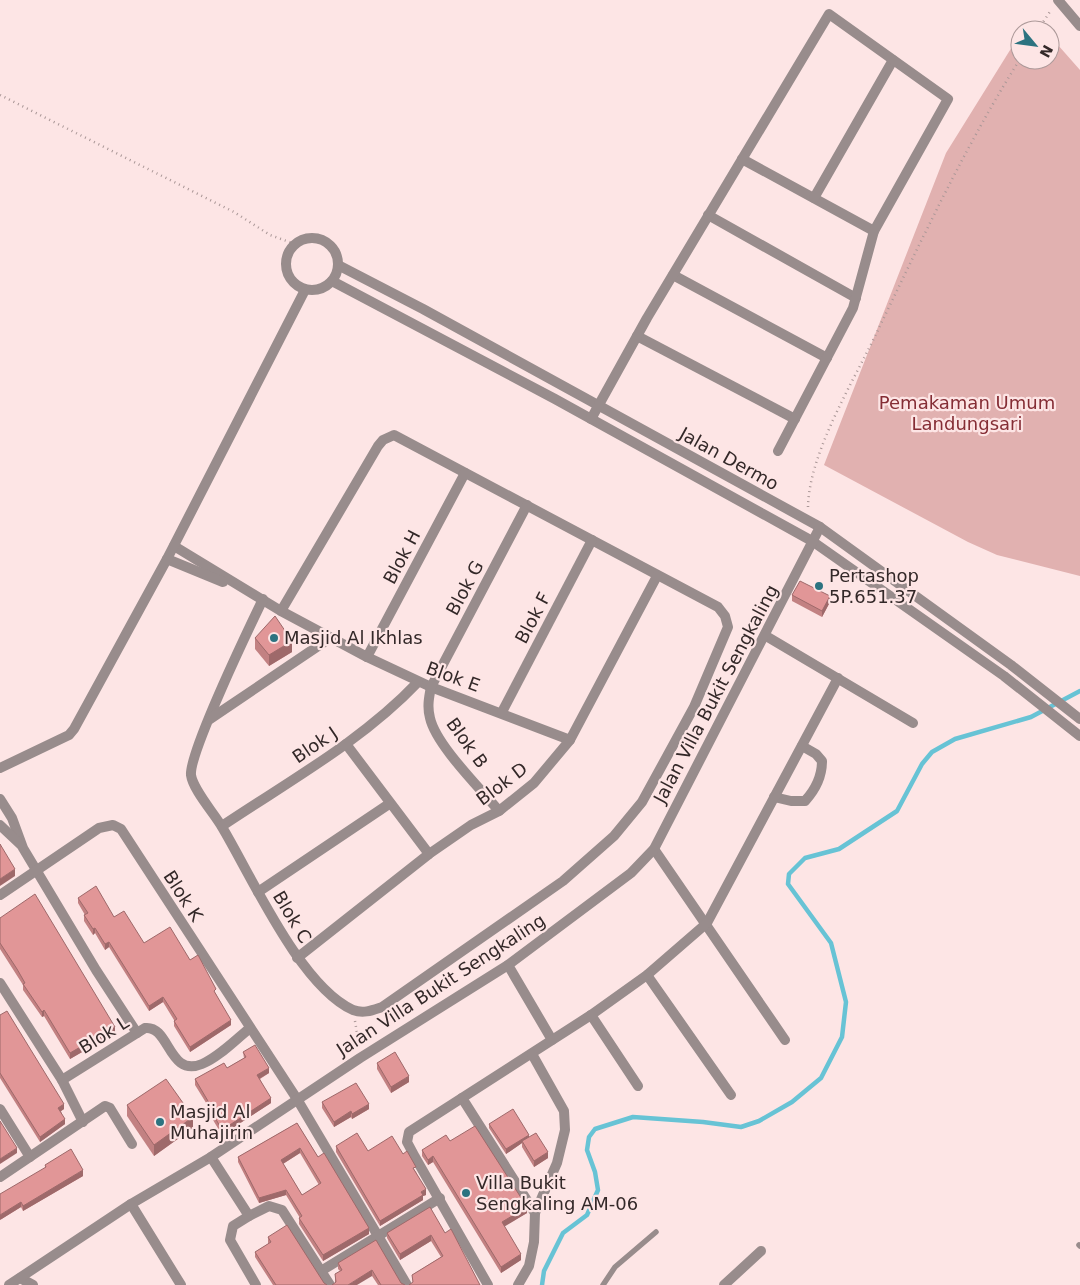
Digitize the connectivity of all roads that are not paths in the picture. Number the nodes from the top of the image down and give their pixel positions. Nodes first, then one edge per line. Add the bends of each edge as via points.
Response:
1 (1055, 4) edge
2 (1080, 26) edge
3 (893, 60) junction
4 (742, 159) junction
5 (814, 198) junction
6 (708, 215) junction
7 (874, 231) junction
8 (338, 265) junction
9 (673, 275) junction
10 (332, 281) junction
11 (305, 290) junction
12 (856, 298) junction
13 (637, 336) junction
14 (827, 358) junction
15 (564, 386) junction
16 (555, 399) junction
17 (599, 405) junction
18 (591, 419) junction
19 (796, 419) junction
20 (778, 451) dead end
21 (465, 473) junction
22 (527, 505) junction
23 (820, 527) junction
24 (592, 540) junction
25 (812, 541) junction
26 (174, 546) junction
27 (167, 558) junction
28 (657, 576) junction
29 (263, 600) junction
30 (281, 610) junction
31 (766, 636) junction
32 (330, 638) junction
33 (367, 657) junction
34 (1011, 665) junction
35 (1004, 676) junction
36 (838, 678) junction
37 (418, 682) junction
38 (431, 687) junction
39 (502, 712) junction
40 (210, 719) junction
41 (1079, 719) edge
42 (913, 723) dead end
43 (1080, 736) edge
44 (570, 740) junction
45 (346, 744) junction
46 (802, 746) junction
47 (0, 768) edge
48 (774, 798) junction
49 (0, 799) edge
50 (389, 804) junction
51 (498, 811) junction
52 (0, 825) edge
53 (222, 826) junction
54 (23, 848) junction
55 (654, 849) junction
56 (429, 854) junction
57 (37, 871) junction
58 (258, 892) junction
59 (0, 895) edge
60 (707, 923) junction
61 (297, 958) junction
62 (508, 965) junction
63 (647, 975) junction
64 (0, 984) edge
65 (591, 1015) junction
66 (250, 1029) junction
67 (137, 1033) junction
68 (552, 1040) junction
69 (784, 1040) dead end
70 (532, 1054) junction
71 (62, 1080) junction
72 (638, 1086) dead end
73 (731, 1095) dead end
74 (462, 1098) junction
75 (297, 1100) junction
76 (0, 1109) edge
77 (84, 1122) junction
78 (132, 1144) dead end
79 (30, 1157) junction
80 (211, 1157) junction
81 (0, 1177) edge
82 (440, 1198) junction
83 (131, 1204) junction
84 (535, 1213) junction
85 (249, 1216) junction
86 (656, 1232) dead end
87 (378, 1237) junction
88 (761, 1251) dead end
89 (321, 1271) junction
90 (20, 1278) junction
91 (8, 1285) edge
92 (33, 1285) edge
93 (182, 1285) edge
94 (256, 1285) edge
95 (330, 1285) edge
96 (407, 1285) edge
97 (488, 1285) edge
98 (518, 1285) edge
99 (603, 1285) edge
100 (724, 1285) edge

1 - 2 street
3 - 4 street via 829,14
3 - 5 street
3 - 7 street via 948,99
4 - 5 street
4 - 6 street
5 - 7 street
6 - 9 street
6 - 12 street
7 - 12 street
8 - 10 street
8 - 11 street via 337,256 327,243 311,238 295,244 286,258 286,266 291,281
8 - 15 street, Jalan Dermo
9 - 13 street
9 - 14 street
10 - 11 street via 320,289
10 - 16 street
11 - 26 street
12 - 14 street
13 - 17 street
13 - 19 street
14 - 19 street
15 - 16 street
15 - 17 street, Jalan Dermo
16 - 18 street
17 - 18 street
17 - 23 street, Jalan Dermo
18 - 25 street
19 - 20 street
21 - 22 street
21 - 30 street via 400,437 394,435 383,440
21 - 33 street, Blok H
22 - 24 street
22 - 38 street, Blok G
23 - 25 street, Jalan Villa Bukit Sengkaling
23 - 34 street, Jalan Dermo
24 - 28 street
24 - 39 street, Blok F
25 - 31 street, Jalan Villa Bukit Sengkaling
25 - 35 street
26 - 27 street
26 - 29 street, Blok E
27 - 29 street
27 - 47 street via 74,730
28 - 44 street, Blok D
28 - 61 street, Blok C via 718,607 728,627 694,707 642,802 614,836 563,881 382,1007 367,1012 354,1010 322,986
29 - 30 street, Blok E
29 - 40 street, Blok C
30 - 32 street, Blok E
31 - 36 street
31 - 55 street, Jalan Villa Bukit Sengkaling
32 - 33 street, Blok E
32 - 40 street
33 - 37 street, Blok E
34 - 35 street
34 - 41 street, Jalan Dermo
35 - 43 street
36 - 42 street
36 - 46 street
37 - 38 street, Blok E
37 - 45 street, Blok J via 391,710
38 - 39 street, Blok E
38 - 51 street, Blok B via 428,702 430,719 439,736
39 - 44 street, Blok E
40 - 53 street, Blok C via 192,764 191,775
44 - 51 street, Blok D via 534,783
45 - 50 street
45 - 53 street, Blok J
46 - 48 street
46 - 48 street via 822,762 822,773 813,792 805,801
48 - 60 street
49 - 54 street via 12,818
50 - 56 street
50 - 58 street
51 - 56 street, Blok D
52 - 54 street
53 - 58 street, Blok C
54 - 57 street
55 - 60 street
55 - 62 street, Jalan Villa Bukit Sengkaling via 631,873
56 - 61 street, Blok D
57 - 59 street, Blok K
57 - 66 street, Blok K via 99,828 113,825 121,829
57 - 67 street
58 - 61 street, Blok C
60 - 63 street
60 - 69 street
62 - 68 street
62 - 75 street, Jalan Villa Bukit Sengkaling
63 - 65 street
63 - 73 street
64 - 71 street
65 - 68 street
65 - 72 street
66 - 67 street, Blok L via 208,1061 196,1066 182,1064 152,1027
66 - 75 street, Blok K
67 - 71 street, Blok L
68 - 70 street
70 - 74 street
70 - 84 street via 564,1111 565,1130 557,1163
71 - 77 street
74 - 82 street via 409,1132 407,1137 414,1157
74 - 84 street
75 - 80 street, Jalan Villa Bukit Sengkaling
75 - 87 street, Blok K
76 - 79 street
77 - 78 street via 108,1106
77 - 79 street
79 - 81 street
80 - 83 street, Jalan Villa Bukit Sengkaling
80 - 85 street
82 - 87 street
82 - 97 street
83 - 90 street, Jalan Villa Bukit Sengkaling
83 - 93 street
84 - 98 street via 529,1266
85 - 89 street via 269,1206 282,1210
85 - 94 street via 233,1226 230,1240
86 - 99 lane via 615,1267
87 - 89 street
87 - 96 street, Blok K
88 - 100 street
89 - 95 street
90 - 91 street, Jalan Villa Bukit Sengkaling
90 - 92 street

